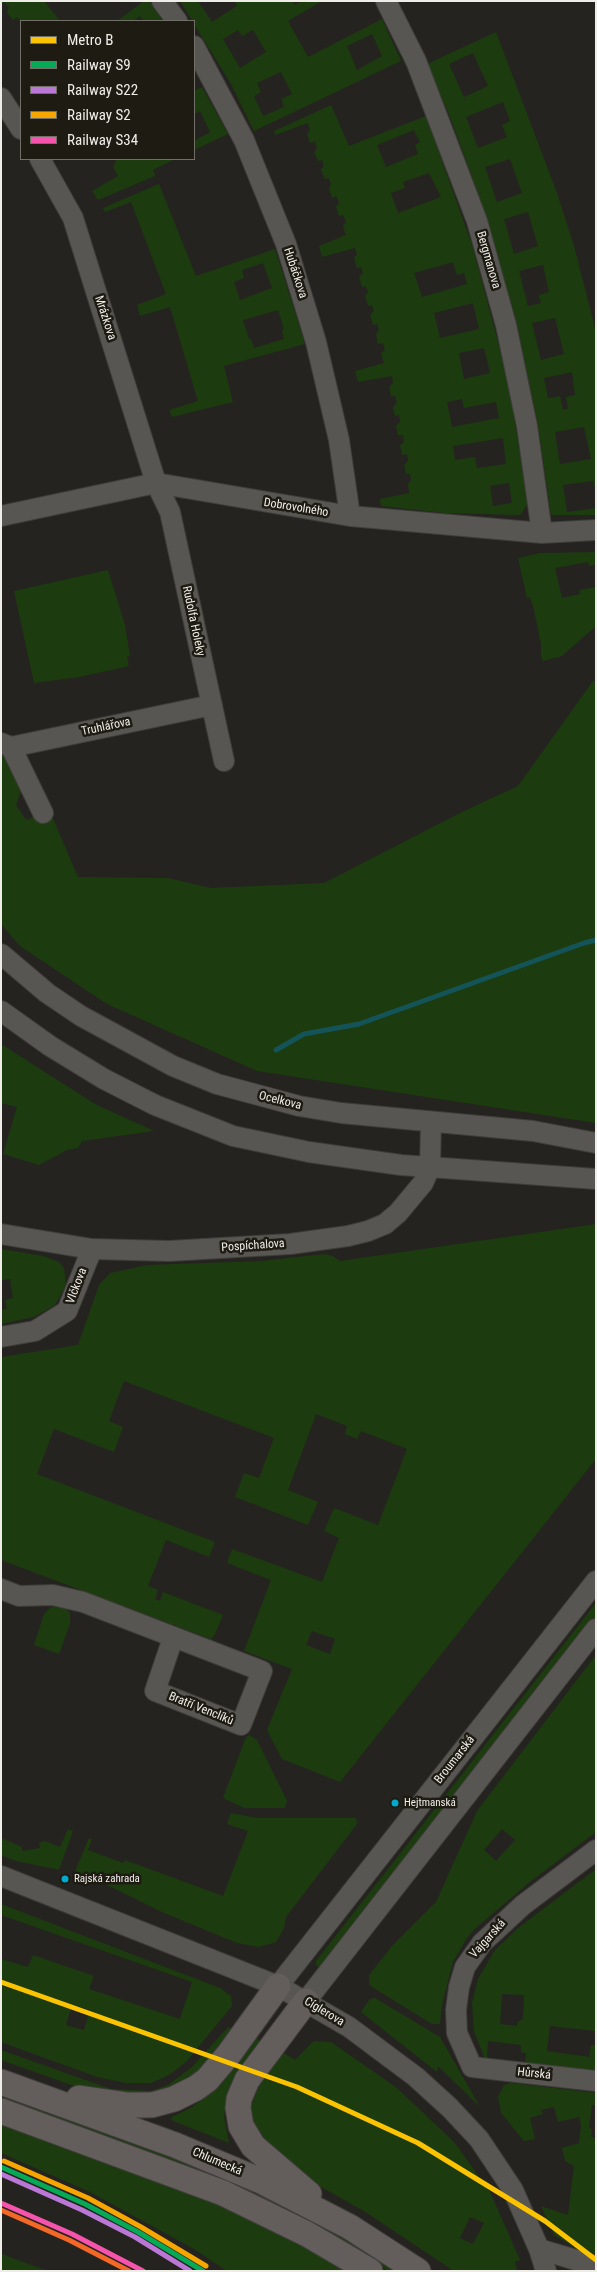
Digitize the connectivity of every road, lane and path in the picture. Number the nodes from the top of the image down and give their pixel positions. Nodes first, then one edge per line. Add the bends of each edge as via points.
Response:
1 (162, 1) edge
2 (386, 1) edge
3 (176, 20) edge
4 (195, 48) edge
5 (1, 98) edge
6 (20, 127) edge
7 (41, 160) edge
8 (156, 482) junction
9 (1, 516) edge
10 (350, 516) junction
11 (596, 530) edge
12 (542, 533) junction
13 (212, 705) junction
14 (6, 745) edge
15 (224, 761) dead end
16 (43, 813) dead end
17 (1, 954) edge
18 (1, 1011) edge
19 (430, 1123) junction
20 (596, 1143) edge
21 (430, 1167) junction
22 (596, 1179) edge
23 (1, 1234) edge
24 (92, 1249) junction
25 (1, 1337) edge
26 (596, 1581) edge
27 (1, 1589) edge
28 (596, 1629) edge
29 (173, 1638) junction
30 (596, 1850) edge
31 (1, 1876) edge
32 (278, 1986) junction
33 (306, 2001) junction
34 (472, 2067) joint
35 (596, 2081) edge
36 (12, 2086) edge
37 (1, 2111) edge
38 (350, 2227) junction
39 (543, 2262) edge
40 (596, 2266) edge
41 (370, 2271) edge
42 (418, 2271) edge

1 - 3 street
2 - 12 street, Bergmanova via 416,61 477,221 506,325 527,426
4 - 10 street, Hubáčkova via 244,140 286,244 318,351 339,440
5 - 6 street
7 - 8 street, Mrázkova via 73,218
8 - 9 street, Dobrovolného
8 - 10 street, Dobrovolného
8 - 13 street, Rudolfa Holeky via 170,512
10 - 12 street, Dobrovolného
11 - 12 street, Dobrovolného
13 - 14 street, Truhlářova
13 - 15 street, Rudolfa Holeky
14 - 16 street
17 - 19 street, Ocelkova via 47,993 81,1016 182,1070 217,1084 341,1114
18 - 21 street via 104,1079 211,1128 309,1152
19 - 20 street, Ocelkova via 533,1131
19 - 21 street, Pospíchalova
21 - 22 street
21 - 24 street, Pospíchalova via 423,1183 385,1224 348,1236 233,1248 169,1251
23 - 24 street, Pospíchalova
24 - 25 street, Vlčkova via 68,1311 35,1331
26 - 32 street, Broumarská
27 - 29 street, Bratří Venclíků via 19,1596 53,1595 83,1602
28 - 33 street
29 - 29 street, Bratří Venclíků via 262,1671 241,1725 155,1690
30 - 34 street, Vajgarská via 498,1926 472,1956 459,1987 456,2033
31 - 32 street, Cíglerova
32 - 33 street, Cíglerova
32 - 36 main road via 216,2070 196,2088 174,2099 152,2105 128,2106
33 - 38 main road via 247,2080 239,2099 238,2117 245,2134 262,2154
33 - 39 street, Cíglerova via 349,2027 416,2077 479,2139 513,2190
34 - 35 street, Hůrská
36 - 38 main road, Chlumecká via 219,2162
37 - 41 main road via 223,2193 308,2234
38 - 42 main road, Chlumecká
39 - 40 street

